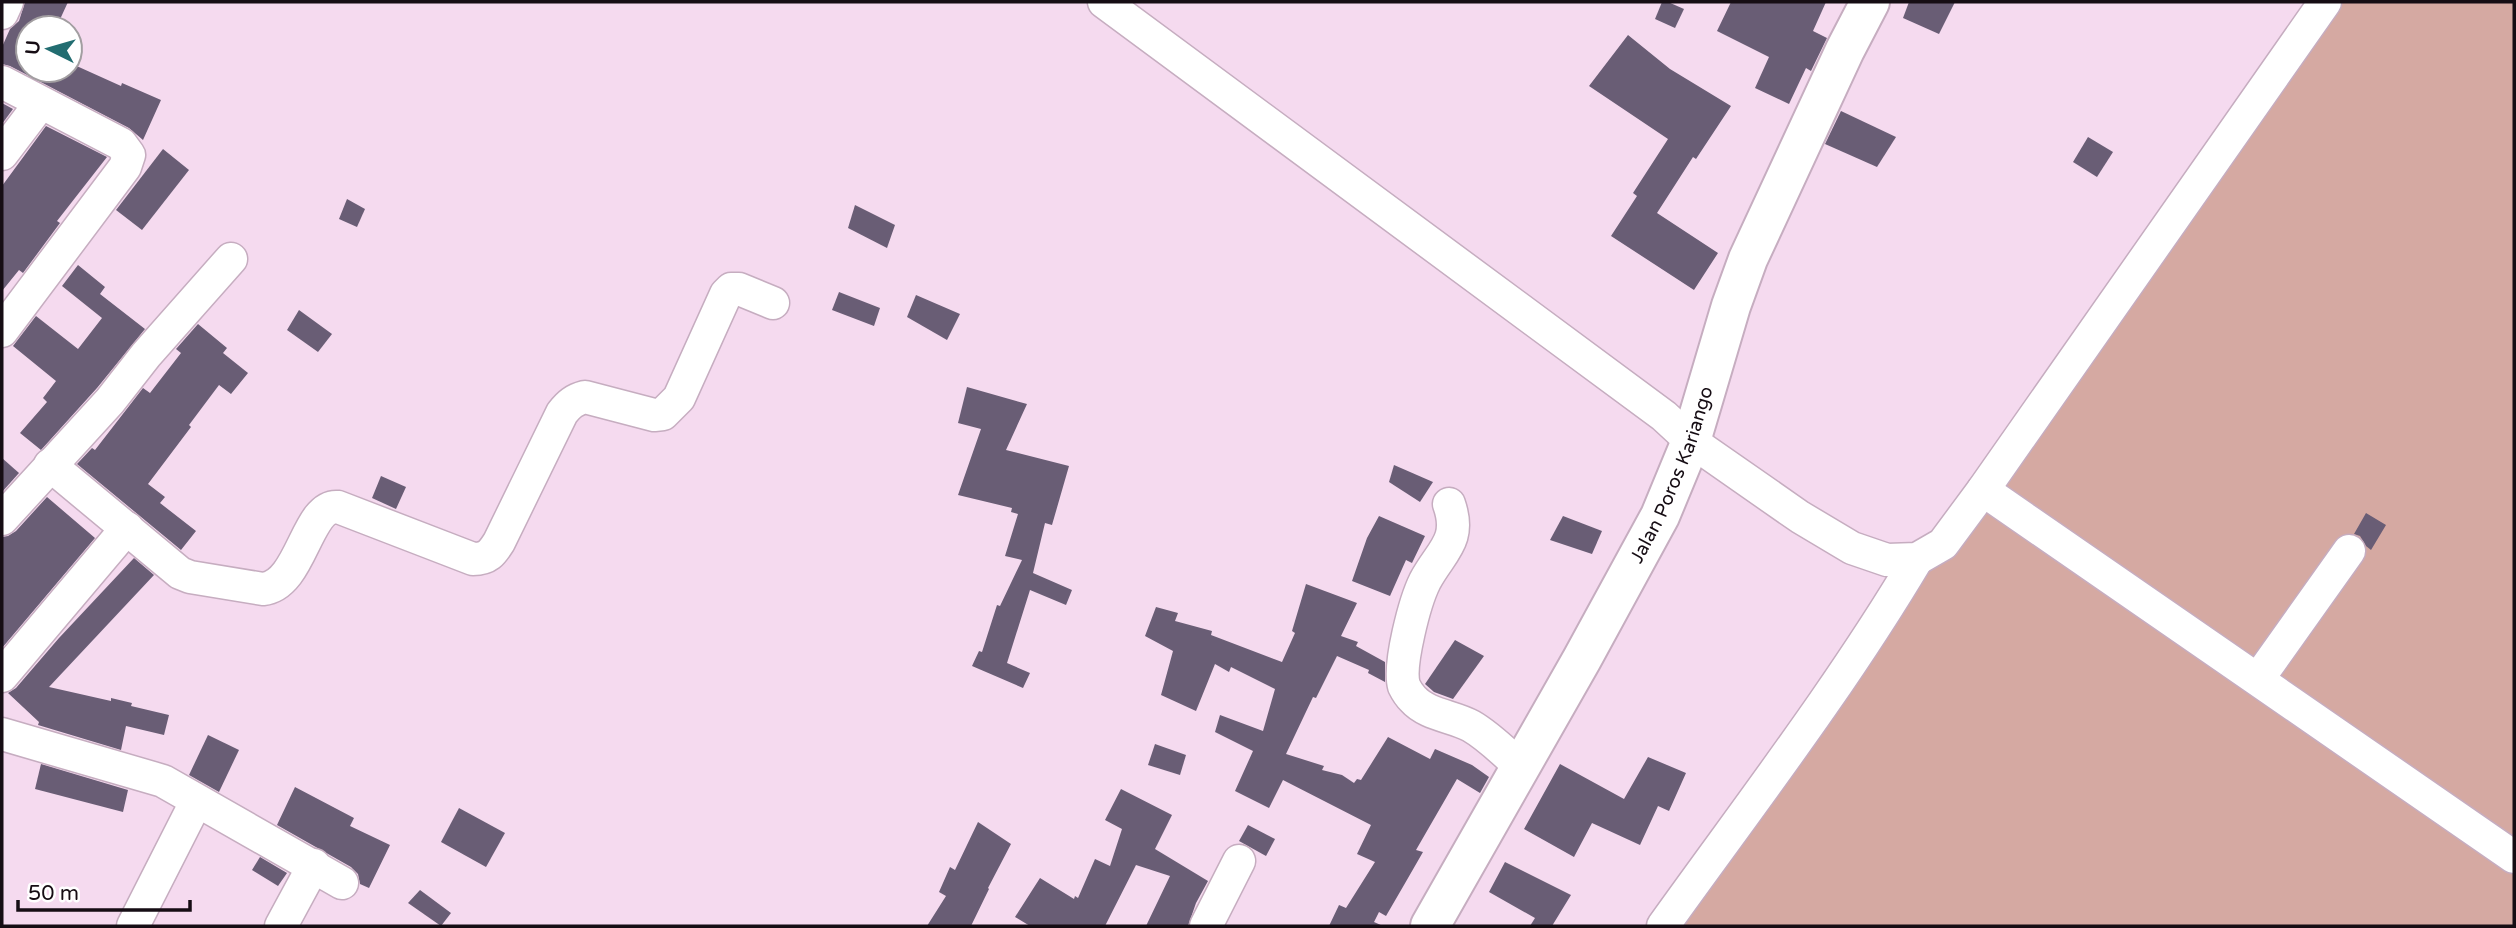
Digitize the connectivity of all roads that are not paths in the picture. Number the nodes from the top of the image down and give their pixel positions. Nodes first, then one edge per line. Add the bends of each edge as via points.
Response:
1 (7, 2) edge
2 (1104, 2) edge
3 (1870, 2) edge
4 (2325, 2) edge
5 (2, 12) edge
6 (2, 82) edge
7 (40, 104) junction
8 (2, 154) edge
9 (231, 259) dead end
10 (773, 303) dead end
11 (2, 329) edge
12 (1691, 441) junction
13 (50, 465) junction
14 (1983, 490) junction
15 (1449, 504) dead end
16 (2, 519) edge
17 (127, 528) junction
18 (2349, 551) dead end
19 (1917, 559) junction
20 (2, 676) edge
21 (2258, 679) junction
22 (2, 734) edge
23 (1521, 767) junction
24 (196, 802) junction
25 (2514, 857) edge
26 (1239, 861) dead end
27 (314, 865) junction
28 (342, 883) dead end
29 (134, 926) edge
30 (281, 926) edge
31 (1206, 926) edge
32 (1430, 926) edge
33 (1663, 926) edge

1 - 5 street
2 - 12 street via 1664,416
3 - 12 main road, Jalan Poros Kariango via 1748,259
4 - 14 street
6 - 7 street
7 - 8 street
7 - 11 street via 121,144 128,158
9 - 13 street
10 - 17 street via 739,289 726,294 678,398 663,414 585,397 567,406 493,552 482,559 331,507 322,513 280,583 263,589 180,573
12 - 19 street via 1852,548 1887,560
12 - 23 main road, Jalan Poros Kariango via 1660,516
13 - 16 street
13 - 17 street
14 - 19 street via 1943,544
14 - 21 street
15 - 23 street via 1455,522 1451,541 1424,583 1405,646 1404,687 1415,701 1435,713 1475,728
17 - 20 street
18 - 21 street
19 - 33 street via 1835,686
21 - 25 street
22 - 24 street via 163,781
23 - 32 main road, Jalan Poros Kariango
24 - 27 street
24 - 29 street
26 - 31 street
27 - 28 street
27 - 30 street

